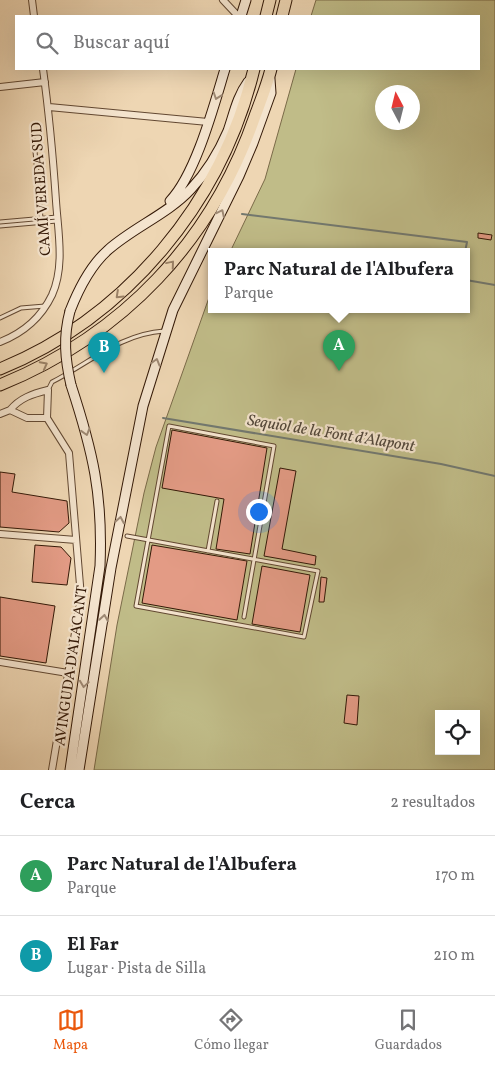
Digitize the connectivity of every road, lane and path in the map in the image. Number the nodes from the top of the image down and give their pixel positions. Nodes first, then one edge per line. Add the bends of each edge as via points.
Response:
1 (32, 0) edge
2 (223, 0) edge
3 (246, 0) edge
4 (270, 0) edge
5 (34, 15) edge
6 (238, 15) edge
7 (239, 15) edge
8 (266, 15) edge
9 (42, 70) edge
10 (225, 70) edge
11 (270, 71) edge
12 (253, 73) edge
13 (45, 82) junction
14 (0, 87) edge
15 (49, 107) junction
16 (208, 122) junction
17 (34, 140) dead end
18 (40, 218) junction
19 (58, 219) junction
20 (0, 222) edge
21 (146, 223) junction
22 (0, 226) edge
23 (45, 306) junction
24 (0, 318) edge
25 (165, 331) junction
26 (0, 342) edge
27 (0, 369) edge
28 (0, 385) edge
29 (48, 390) junction
30 (10, 410) junction
31 (0, 414) edge
32 (47, 418) junction
33 (217, 501) dead end
34 (0, 534) edge
35 (127, 536) dead end
36 (76, 540) junction
37 (148, 540) junction
38 (208, 551) junction
39 (254, 559) junction
40 (244, 618) dead end
41 (0, 662) edge
42 (68, 673) junction
43 (52, 770) edge
44 (70, 770) edge
45 (79, 770) edge

1 - 5 street
2 - 6 street
3 - 7 main road
4 - 8 highway
9 - 13 street, CAMÍ VEREDA SUD
10 -> 16 main road
25 -> 11 main road, AVINGUDA D'ALACANT via 253,143 270,93
28 -> 11 highway via 69,352 118,317 161,276 196,234 233,173
12 - 21 main road via 241,92 228,131 206,170 191,190
12 -> 27 highway via 234,134 185,224 148,267 108,305 63,338
13 - 14 street
13 - 15 street, CAMÍ VEREDA SUD
15 - 16 street
15 - 19 street, CAMÍ VEREDA SUD
16 - 21 main road via 179,191
17 - 18 lane
18 - 19 lane
18 - 20 lane
19 - 22 lane
19 - 23 street, CAMÍ VEREDA SUD via 59,271
21 -> 44 main road, AVINGUDA D'ALACANT, bridge via 108,250 90,269 70,311 64,342 66,365 97,477 102,534
23 - 24 lane via 21,308
23 - 26 street, CAMÍ VEREDA SUD via 27,328
25 - 29 lane via 144,332 129,338 52,382
45 -> 25 main road, AVINGUDA D'ALACANT via 111,568 143,406
29 - 30 street via 25,397
29 - 32 street
30 - 31 street
30 - 32 street via 27,418
32 - 36 street, AVINGUDA D'ALACANT via 69,453
33 - 38 lane
34 - 36 street
35 - 37 lane
36 - 42 street, AVINGUDA D'ALACANT via 81,596
37 - 38 lane
37 - 39 lane via 169,426 274,446
37 - 39 lane via 136,606 304,637 318,571
38 - 39 lane
39 - 40 lane
41 - 42 street
42 - 43 street, AVINGUDA D'ALACANT

